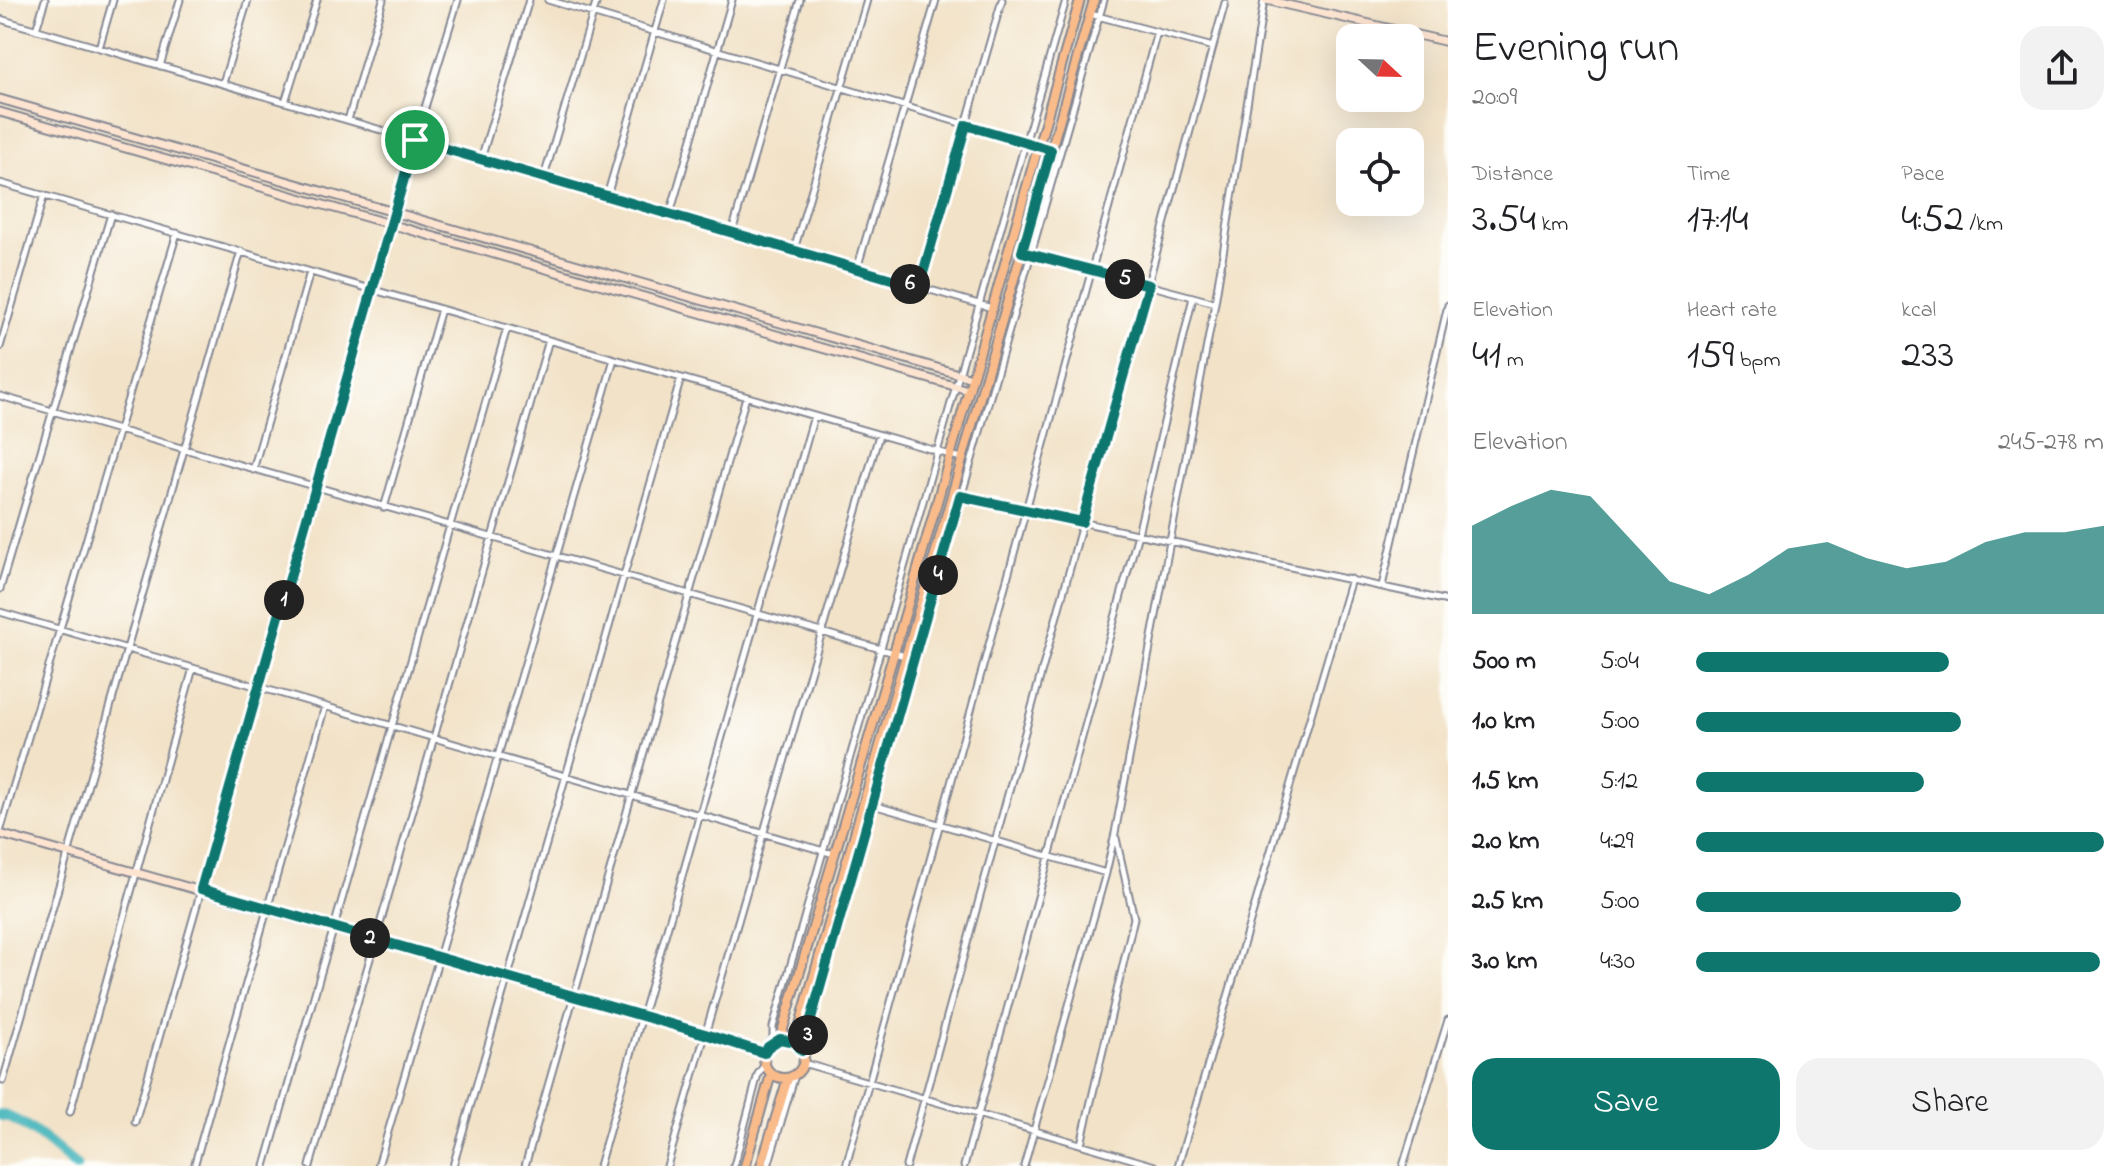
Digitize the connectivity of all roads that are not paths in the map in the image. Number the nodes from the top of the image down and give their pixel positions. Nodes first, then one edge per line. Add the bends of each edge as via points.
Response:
1 (45, 0) edge
2 (113, 0) edge
3 (180, 0) edge
4 (248, 0) edge
5 (317, 0) edge
6 (383, 0) edge
7 (458, 0) edge
8 (529, 0) edge
9 (548, 0) edge
10 (597, 0) edge
11 (664, 0) edge
12 (732, 0) edge
13 (800, 0) edge
14 (867, 0) edge
15 (936, 0) edge
16 (1002, 0) edge
17 (1066, 0) edge
18 (1080, 0) edge
19 (1094, 0) edge
20 (1104, 0) edge
21 (1265, 0) edge
22 (1225, 3) dead end
23 (593, 13) junction
24 (1095, 15) junction
25 (0, 19) edge
26 (36, 30) junction
27 (655, 31) junction
28 (1157, 32) junction
29 (1448, 42) edge
30 (1213, 47) junction
31 (99, 48) junction
32 (718, 50) junction
33 (160, 66) junction
34 (780, 68) junction
35 (223, 84) junction
36 (842, 86) junction
37 (0, 99) edge
38 (285, 102) junction
39 (906, 105) junction
40 (0, 112) edge
41 (348, 120) junction
42 (966, 125) junction
43 (415, 140) junction
44 (1026, 142) junction
45 (1038, 145) junction
46 (1051, 150) junction
47 (481, 159) junction
48 (544, 177) junction
49 (0, 183) edge
50 (44, 195) junction
51 (607, 196) junction
52 (395, 211) junction
53 (111, 214) junction
54 (670, 214) junction
55 (391, 223) junction
56 (732, 232) junction
57 (177, 233) junction
58 (794, 250) junction
59 (241, 251) junction
60 (1022, 252) junction
61 (1033, 255) junction
62 (857, 269) junction
63 (1092, 270) junction
64 (310, 272) junction
65 (1149, 285) junction
66 (919, 287) junction
67 (372, 290) junction
68 (1193, 297) junction
69 (1215, 303) junction
70 (980, 304) junction
71 (1448, 305) edge
72 (992, 308) junction
73 (441, 309) junction
74 (507, 328) junction
75 (549, 340) junction
76 (0, 347) edge
77 (614, 359) junction
78 (960, 374) junction
79 (681, 378) junction
80 (972, 378) junction
81 (956, 387) junction
82 (968, 390) junction
83 (0, 396) edge
84 (746, 397) junction
85 (51, 411) junction
86 (814, 416) junction
87 (119, 430) junction
88 (879, 435) junction
89 (185, 450) junction
90 (938, 452) junction
91 (949, 455) junction
92 (961, 458) junction
93 (253, 470) junction
94 (317, 488) junction
95 (956, 495) junction
96 (384, 508) junction
97 (1026, 510) junction
98 (1082, 522) junction
99 (448, 526) junction
100 (1138, 534) junction
101 (490, 538) junction
102 (1171, 541) junction
103 (556, 557) junction
104 (622, 576) junction
105 (1351, 579) junction
106 (1382, 586) junction
107 (0, 589) edge
108 (688, 595) junction
109 (1448, 601) edge
110 (0, 612) edge
111 (756, 614) junction
112 (60, 629) junction
113 (820, 632) junction
114 (126, 649) junction
115 (881, 650) junction
116 (894, 653) junction
117 (905, 656) junction
118 (193, 668) junction
119 (259, 687) junction
120 (325, 706) junction
121 (391, 726) junction
122 (433, 738) junction
123 (497, 756) junction
124 (565, 776) junction
125 (631, 795) junction
126 (863, 802) junction
127 (873, 805) junction
128 (699, 815) junction
129 (939, 826) junction
130 (0, 833) edge
131 (1115, 833) junction
132 (762, 834) junction
133 (994, 842) junction
134 (823, 851) junction
135 (68, 852) junction
136 (834, 855) junction
137 (1049, 857) junction
138 (137, 872) junction
139 (1106, 873) junction
140 (201, 889) junction
141 (268, 908) junction
142 (334, 927) junction
143 (375, 939) junction
144 (440, 958) junction
145 (507, 977) junction
146 (574, 996) junction
147 (642, 1016) junction
148 (1448, 1020) edge
149 (705, 1034) junction
150 (776, 1040) junction
151 (795, 1042) junction
152 (802, 1051) junction
153 (764, 1053) junction
154 (803, 1063) junction
155 (765, 1064) junction
156 (771, 1074) junction
157 (791, 1076) junction
158 (3, 1081) dead end
159 (869, 1082) junction
160 (924, 1098) junction
161 (70, 1112) dead end
162 (978, 1114) junction
163 (135, 1122) dead end
164 (1034, 1130) junction
165 (1081, 1144) junction
166 (195, 1163) dead end
167 (265, 1166) edge
168 (310, 1166) edge
169 (378, 1166) edge
170 (453, 1166) edge
171 (525, 1166) edge
172 (599, 1166) edge
173 (667, 1166) edge
174 (734, 1166) edge
175 (745, 1166) edge
176 (761, 1166) edge
177 (768, 1166) edge
178 (846, 1166) edge
179 (906, 1166) edge
180 (964, 1166) edge
181 (1024, 1166) edge
182 (1155, 1166) edge
183 (1178, 1166) edge
184 (1403, 1166) edge

1 - 26 street
2 - 31 street
3 - 33 street
4 - 35 street
5 - 38 street
6 - 41 street
7 - 43 street
8 - 47 street
9 - 23 street
10 - 23 street
11 - 27 street
12 - 32 street
13 - 34 street
14 - 36 street
15 - 39 street
16 - 42 street
17 - 44 street
18 - 45 main road
19 - 24 main road
20 - 24 street
21 - 29 main road
21 - 69 street
22 - 30 street
23 - 27 street
23 - 48 street
24 - 28 street
24 - 46 main road
24 - 61 street
25 - 26 street
26 - 31 street
27 - 32 street
27 - 51 street
28 - 30 street
28 - 63 street
30 - 65 street
31 - 33 street
32 - 34 street
32 - 54 street
33 - 35 street
34 - 36 street
34 - 56 street
35 - 38 street
36 - 39 street
36 - 58 street
37 - 52 main road
38 - 41 street
39 - 42 street
39 - 62 street
40 - 55 main road
41 - 43 street
42 - 44 street
42 - 66 street
43 - 47 street
43 - 52 street
44 - 45 street
44 - 70 street
45 - 46 street
45 - 72 main road
46 - 60 main road
47 - 48 street
48 - 51 street
49 - 50 street
50 - 53 street
50 - 76 street
51 - 54 street
52 - 55 street
52 - 78 main road
53 - 57 street
53 - 85 street
54 - 56 street
55 - 67 street
55 - 81 main road
56 - 58 street
57 - 59 street
57 - 87 street
58 - 62 street
59 - 64 street
59 - 89 street
60 - 61 street
60 - 92 main road
61 - 63 street
61 - 95 street
62 - 66 street
63 - 65 street
63 - 97 street
64 - 67 street
64 - 93 street
65 - 68 street
65 - 98 street
66 - 70 street
67 - 73 street
67 - 94 street
68 - 69 street
68 - 100 street
69 - 102 street
70 - 72 street
70 - 78 street
71 - 106 street
72 - 80 main road
73 - 74 street
73 - 96 street
74 - 75 street
74 - 99 street
75 - 77 street
75 - 101 street
77 - 79 street
77 - 103 street
78 - 80 main road
78 - 81 street
79 - 84 street
79 - 104 street
80 - 82 main road
81 - 82 main road
81 - 90 street
82 - 91 main road
83 - 85 street
84 - 86 street
84 - 108 street
85 - 87 street
85 - 107 street
86 - 88 street
86 - 111 street
87 - 89 street
87 - 112 street
88 - 90 street
88 - 113 street
89 - 93 street
89 - 114 street
90 - 91 street
90 - 115 street
91 - 92 street
91 - 116 main road
92 - 95 main road
93 - 94 street
94 - 96 street
94 - 119 street
95 - 97 street
95 - 117 main road
95 - 127 street
96 - 99 street
97 - 98 street
97 - 129 street
98 - 100 street
98 - 133 street
99 - 101 street
99 - 121 street
100 - 102 street
100 - 137 street
101 - 103 street
101 - 122 street
102 - 105 street
102 - 131 street
103 - 104 street
103 - 123 street
104 - 108 street
104 - 124 street
105 - 106 street
105 - 183 street
106 - 109 street
108 - 111 street
108 - 125 street
110 - 112 street
111 - 113 street
111 - 128 street
112 - 114 street
112 - 130 street
113 - 115 street
113 - 132 street
114 - 118 street
114 - 135 street
115 - 116 street
115 - 134 street
116 - 117 street
116 - 136 main road
117 - 126 main road
118 - 119 street
118 - 138 street
119 - 120 street
119 - 140 street
120 - 121 street
120 - 141 street
121 - 122 street
121 - 142 street
122 - 123 street
122 - 143 street
123 - 124 street
123 - 144 street
124 - 125 street
124 - 145 street
125 - 128 street
125 - 146 street
126 - 127 street
126 - 151 main road
127 - 129 street
127 - 152 street
128 - 132 street
128 - 147 street
129 - 133 street
129 - 159 street
130 - 135 main road
131 - 139 street
131 - 165 street via 1134,918
132 - 134 street
132 - 149 street
133 - 137 street
133 - 160 street
134 - 136 street
134 - 150 street via 773,1027
135 - 138 main road
135 - 158 street
136 - 150 main road
137 - 139 street
137 - 162 street
138 - 140 main road
138 - 161 street
139 - 164 street
140 - 141 main road
140 - 163 street
141 - 142 main road
141 - 166 street
142 - 143 main road
142 - 167 street
143 - 144 main road
143 - 168 street
144 - 145 main road
144 - 169 street
145 - 146 main road
145 - 170 street
146 - 147 main road
146 - 171 street
147 - 149 main road
147 - 172 street
148 - 184 street
149 - 153 main road
149 - 173 street
150 - 151 main road
150 - 153 main road
151 - 152 main road
152 - 154 main road
153 - 155 main road
154 - 157 main road
154 - 159 street
155 - 156 main road
155 - 174 street
156 - 157 main road
156 - 175 main road
157 - 176 main road
157 - 177 street
159 - 160 street
159 - 178 street
160 - 162 street
160 - 179 street
162 - 164 street
162 - 180 street
164 - 165 street
164 - 181 street
165 - 182 street

